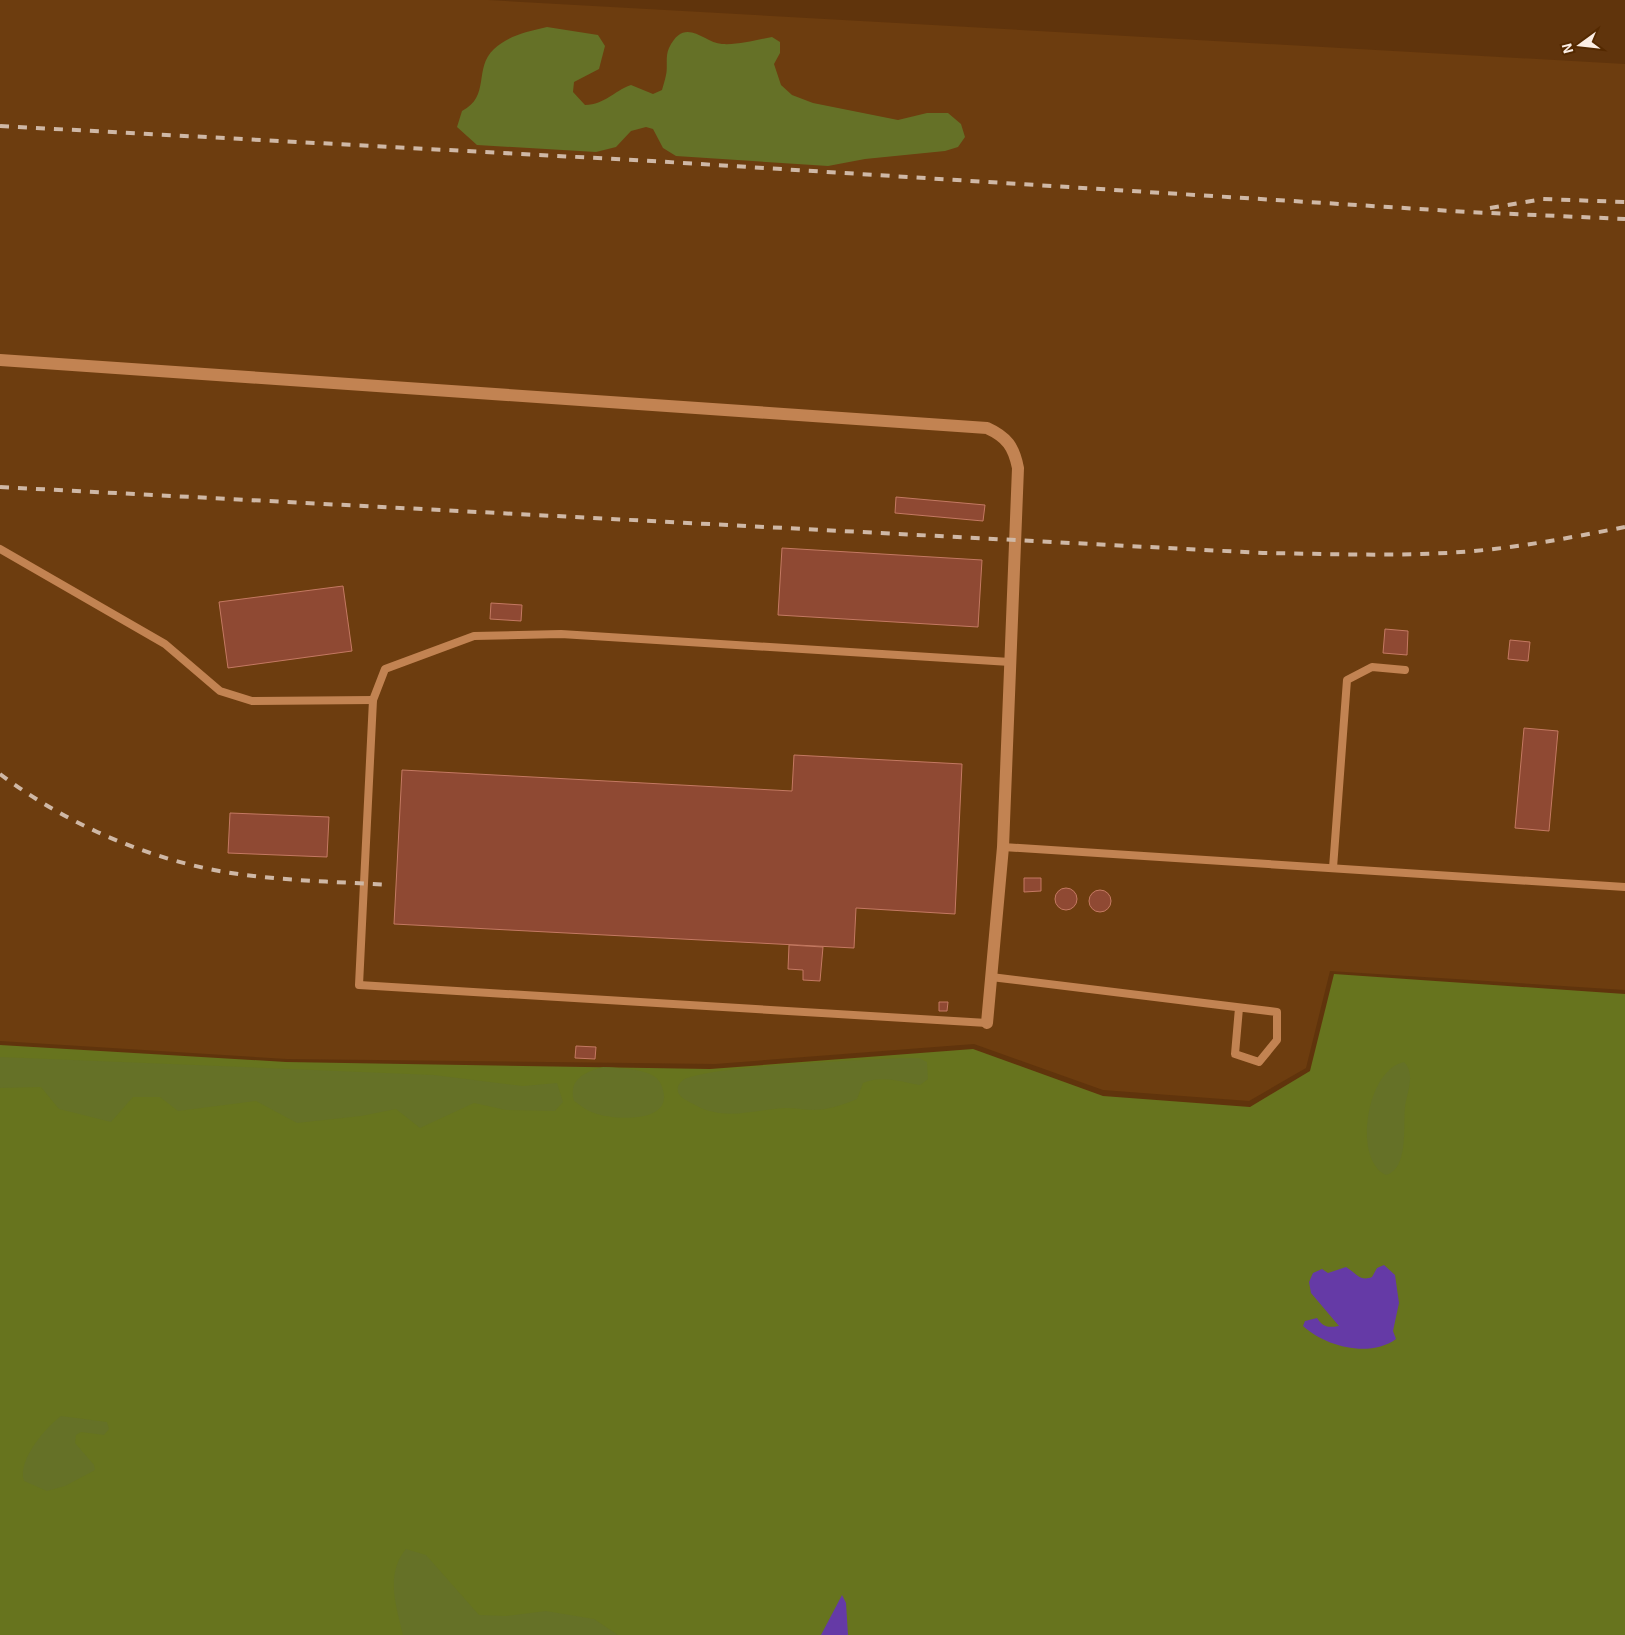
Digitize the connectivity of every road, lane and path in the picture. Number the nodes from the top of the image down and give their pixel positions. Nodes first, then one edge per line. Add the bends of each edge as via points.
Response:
1 (0, 360) edge
2 (0, 549) edge
3 (1010, 662) junction
4 (1405, 670) dead end
5 (372, 700) junction
6 (1002, 848) junction
7 (1333, 868) junction
8 (1625, 887) edge
9 (991, 977) junction
10 (1239, 1008) junction
11 (986, 1023) joint

1 - 3 street via 987,428 1009,442 1018,468
2 - 5 lane via 165,644 220,691 252,701
3 - 5 lane via 561,634 474,636 385,669
3 - 6 street
4 - 7 lane via 1372,668 1347,680
5 - 11 lane via 359,985
6 - 7 lane
6 - 9 street
7 - 8 lane
9 - 10 lane
9 - 11 street
10 - 10 lane via 1277,1012 1277,1040 1259,1062 1235,1054

